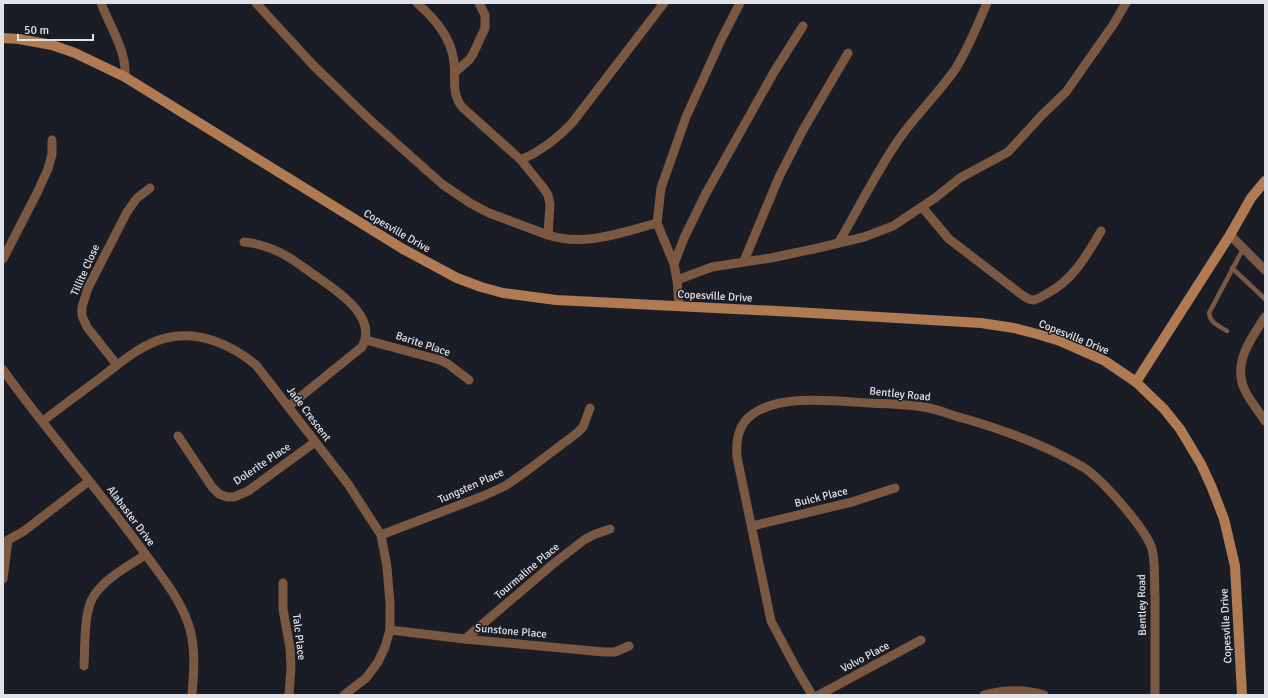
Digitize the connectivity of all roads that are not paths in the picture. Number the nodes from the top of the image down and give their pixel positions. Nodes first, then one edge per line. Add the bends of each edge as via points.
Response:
1 (101, 3) edge
2 (256, 3) edge
3 (417, 3) edge
4 (479, 3) edge
5 (664, 3) edge
6 (740, 3) edge
7 (987, 3) edge
8 (1126, 3) edge
9 (803, 26) dead end
10 (3, 38) edge
11 (848, 53) dead end
12 (455, 72) junction
13 (125, 77) junction
14 (52, 140) dead end
15 (521, 160) junction
16 (1265, 181) edge
17 (150, 188) dead end
18 (922, 207) junction
19 (658, 223) junction
20 (1101, 231) dead end
21 (548, 235) junction
22 (1230, 235) junction
23 (244, 242) dead end
24 (839, 242) junction
25 (1243, 249) junction
26 (3, 259) edge
27 (744, 261) junction
28 (674, 264) junction
29 (1232, 268) junction
30 (1265, 270) edge
31 (677, 280) junction
32 (1265, 299) edge
33 (679, 306) junction
34 (1265, 317) edge
35 (1227, 330) dead end
36 (366, 340) junction
37 (117, 365) junction
38 (3, 370) edge
39 (469, 380) dead end
40 (1136, 382) junction
41 (289, 406) junction
42 (590, 408) dead end
43 (43, 421) junction
44 (1265, 421) edge
45 (178, 436) dead end
46 (315, 442) junction
47 (89, 481) junction
48 (895, 488) dead end
49 (752, 526) junction
50 (610, 529) dead end
51 (382, 535) junction
52 (6, 537) edge
53 (145, 555) junction
54 (3, 579) edge
55 (284, 583) dead end
56 (390, 630) junction
57 (465, 639) junction
58 (921, 640) dead end
59 (629, 646) dead end
60 (84, 666) dead end
61 (192, 695) edge
62 (289, 695) edge
63 (344, 695) edge
64 (812, 695) edge
65 (819, 695) edge
66 (984, 695) edge
67 (1044, 695) edge
68 (1155, 695) edge
69 (1242, 695) edge

1 - 13 street via 124,58
2 - 21 street via 314,66 442,184 489,213
3 - 12 street via 441,27 453,53
4 - 12 street via 486,19 486,28 469,60
5 - 15 street via 572,123 535,154
6 - 19 street via 686,118 661,188
7 - 24 street via 972,40 954,70 897,142
8 - 18 street via 1066,92 1008,152 960,178
9 - 28 street via 774,72 705,195
10 - 13 street, Copesville Drive via 52,45
11 - 27 street via 779,177
12 - 15 street via 454,89 458,102
13 - 33 street, Copesville Drive via 367,228 457,278 481,287 521,296
14 - 26 street via 48,169
15 - 21 street via 548,195
16 - 22 street via 1251,198
17 - 37 street, Tillite Close via 137,198 127,212 88,288 82,308 82,316 87,327
18 - 20 street via 949,239 1030,300 1058,288 1065,282 1084,259
18 - 24 street via 893,226 864,237
19 - 21 street via 611,236 581,239
19 - 28 street
22 - 25 street
22 - 40 street
23 - 36 street via 258,243 279,252 330,286 359,313 366,329
24 - 27 street via 797,253
25 - 29 lane
25 - 30 street
27 - 31 street via 712,267
28 - 31 street
29 - 32 lane
29 - 35 lane via 1209,313 1212,322
31 - 33 street
33 - 40 street, Copesville Drive via 981,323 1014,328 1060,341 1091,354 1121,370
34 - 44 street via 1245,352 1240,371 1244,387
36 - 39 street, Barite Place via 440,360
36 - 41 street via 355,354
37 - 41 street, Jade Crescent via 147,345 166,338 184,336 214,340 227,345 256,365
37 - 43 street, Jade Crescent
38 - 43 street, Alabaster Drive
40 - 69 street, Copesville Drive via 1152,396 1180,429 1201,464 1224,519 1235,566
41 - 46 street, Jade Crescent
42 - 51 street, Tungsten Place via 580,430 505,486
43 - 47 street, Alabaster Drive
45 - 46 street, Dolerite Place via 212,487 227,497 234,497 248,490
46 - 51 street, Jade Crescent via 357,496
47 - 52 street via 24,531
47 - 53 street, Alabaster Drive
48 - 49 street, Buick Place via 852,502
49 - 64 street, Bentley Road via 771,622
49 - 68 street, Bentley Road via 736,445 737,435 746,420 763,408 780,403 820,400 908,405 929,408 1010,433 1085,468 1100,481 1144,533 1152,548 1154,568
50 - 57 street, Tourmaline Place via 584,540
51 - 56 street, Jade Crescent via 387,567
52 - 54 street
53 - 60 street via 104,584 91,602 88,611
53 - 61 street, Alabaster Drive via 173,592 188,623 193,653
55 - 62 street, Talc Place via 283,609 290,648
56 - 57 street, Sunstone Place
56 - 63 street, Jade Crescent via 378,662 366,678
57 - 59 street, Sunstone Place via 604,652 615,652
58 - 65 street, Volvo Place
66 - 67 street via 1021,691

